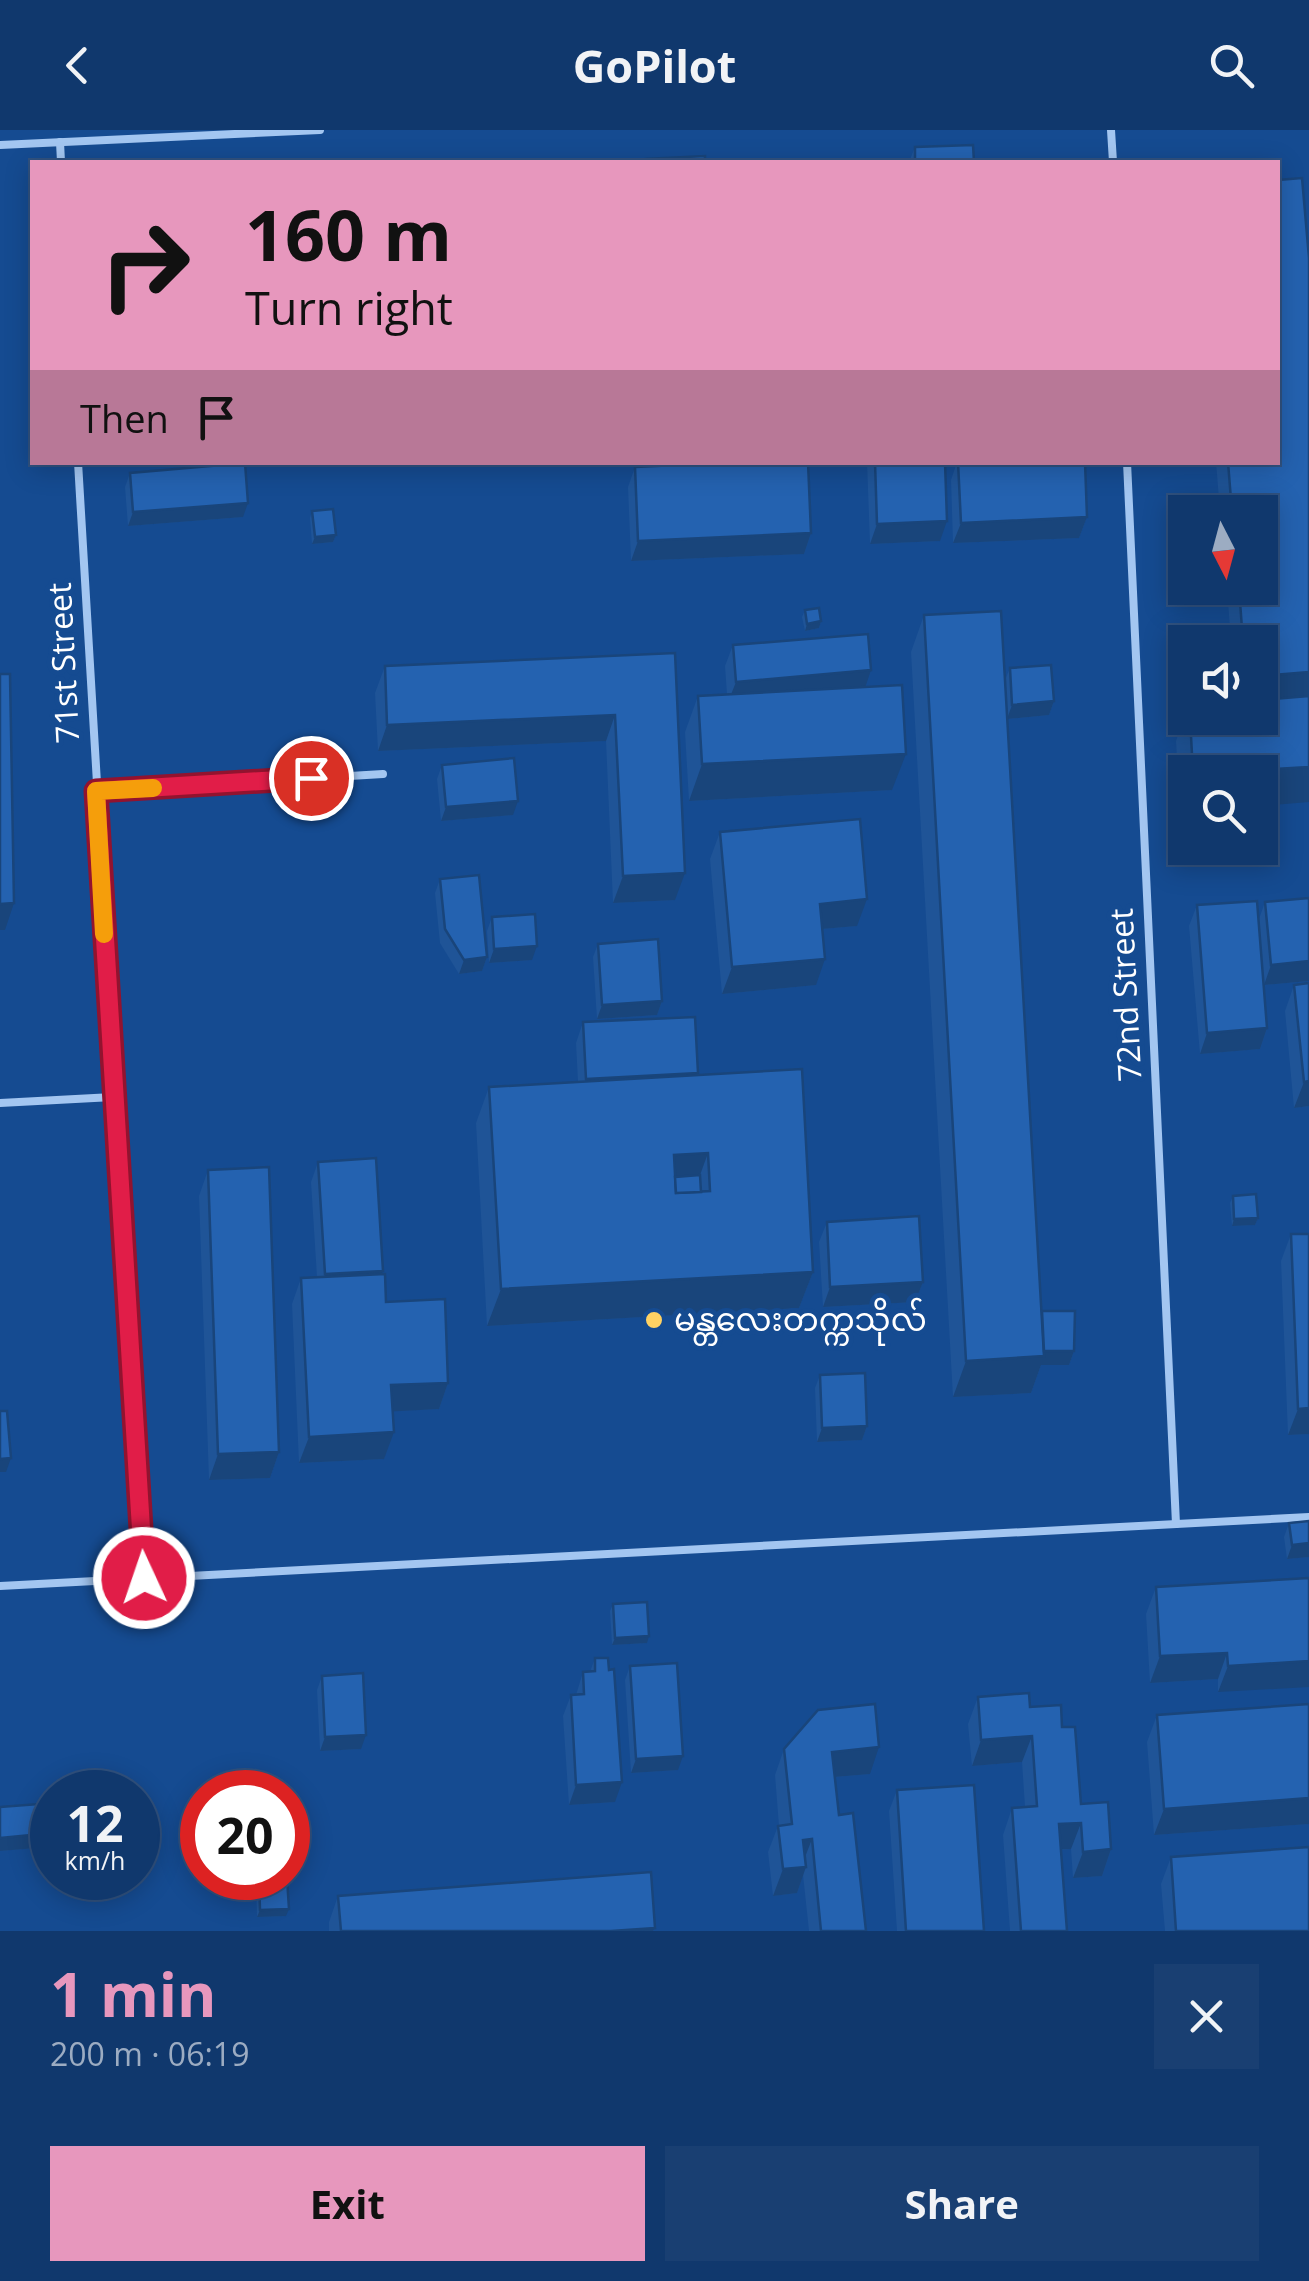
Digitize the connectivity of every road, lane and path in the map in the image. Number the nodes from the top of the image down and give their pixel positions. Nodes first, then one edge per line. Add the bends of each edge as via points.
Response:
1 (320, 130) edge
2 (1112, 130) edge
3 (60, 142) junction
4 (0, 145) edge
5 (61, 160) edge
6 (1113, 160) edge
7 (78, 465) edge
8 (1127, 465) edge
9 (383, 774) dead end
10 (96, 791) junction
11 (113, 1098) junction
12 (0, 1103) edge
13 (1309, 1517) edge
14 (1176, 1524) junction
15 (144, 1578) junction
16 (0, 1586) edge

1 - 3 lane
2 - 6 lane
3 - 4 lane
3 - 5 lane
7 - 10 lane, 71st Street
8 - 14 lane, 72nd Street
9 - 10 lane
10 - 11 lane, 71st Street
11 - 12 lane
11 - 15 lane, 71st Street
13 - 14 lane
14 - 15 lane
15 - 16 lane

